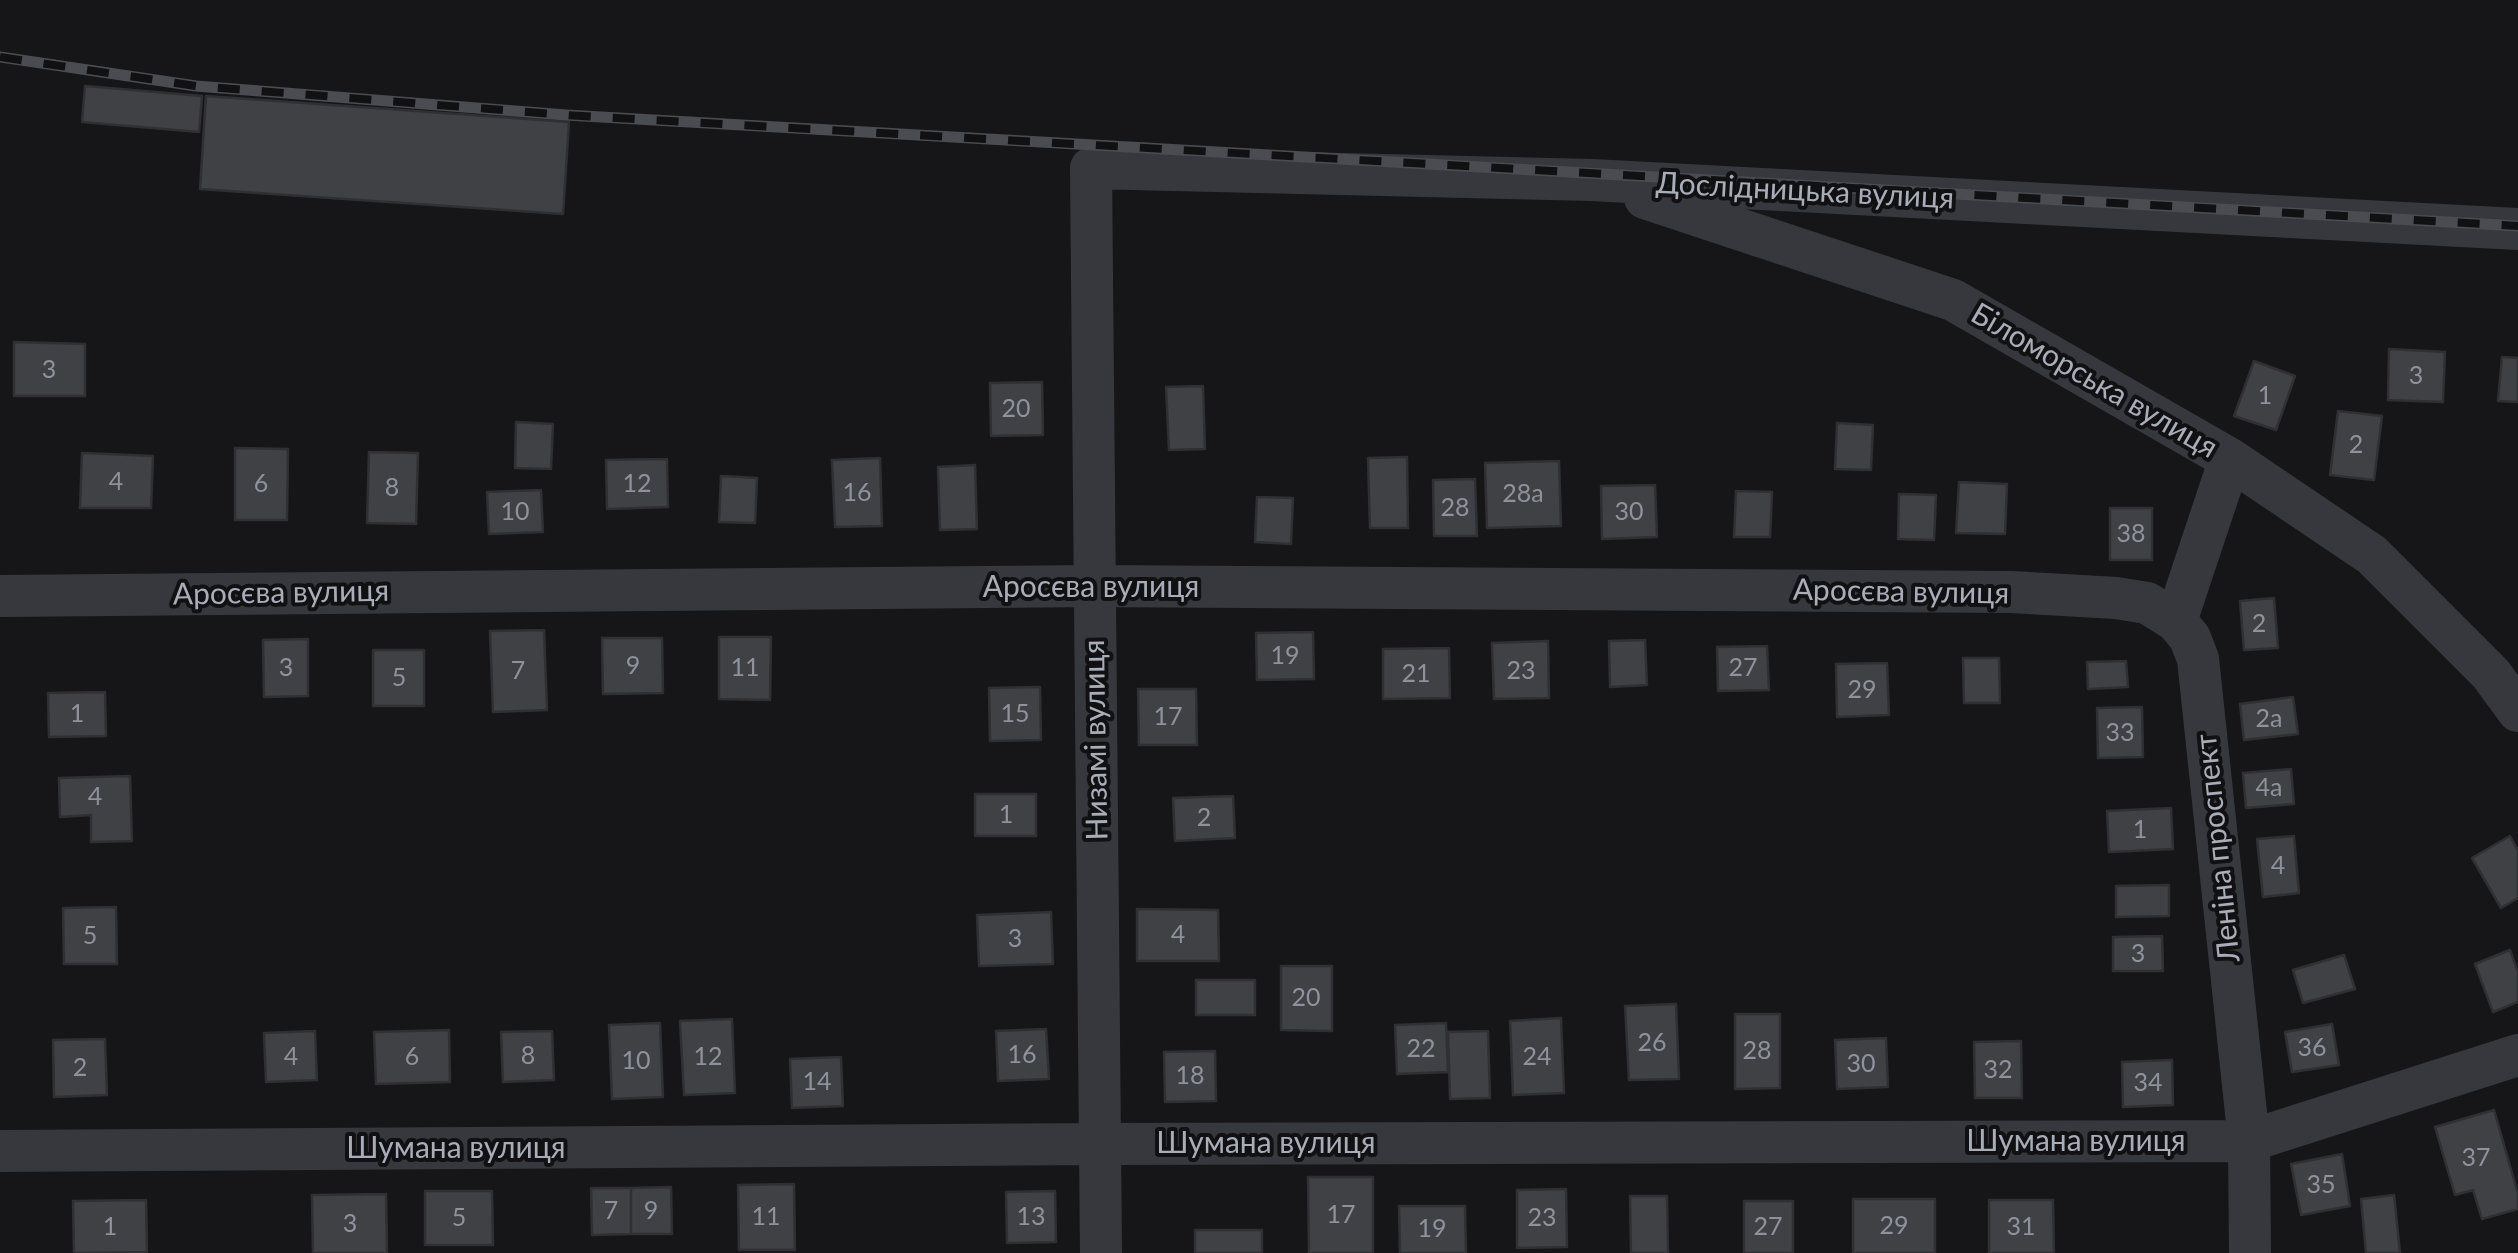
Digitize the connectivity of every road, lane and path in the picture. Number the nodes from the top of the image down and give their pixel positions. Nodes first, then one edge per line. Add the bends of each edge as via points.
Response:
1 (1091, 168) joint
2 (1592, 180) junction
3 (2518, 229) edge
4 (2230, 459) junction
5 (1095, 586) junction
6 (0, 596) edge
7 (2176, 621) junction
8 (2518, 711) edge
9 (2518, 1055) edge
10 (2249, 1141) junction
11 (1100, 1144) junction
12 (0, 1152) edge
13 (1101, 1253) edge
14 (2250, 1253) edge

1 - 2 street, Дослідницька вулиця
1 - 5 street, Низамі вулиця
2 - 3 street, Дослідницька вулиця
2 - 4 street, Біломорська вулиця via 1953,300
4 - 7 street
4 - 8 street, Біломорська вулиця via 2372,555 2491,674
5 - 6 street, Аросєва вулиця
5 - 7 street, Аросєва вулиця via 2011,592 2147,603
5 - 11 street, Низамі вулиця
7 - 10 street, Леніна проспект via 2198,659
9 - 10 street, Шумана вулиця
10 - 11 street, Шумана вулиця
10 - 14 street, Леніна проспект
11 - 12 street, Шумана вулиця
11 - 13 street, Низамі вулиця

